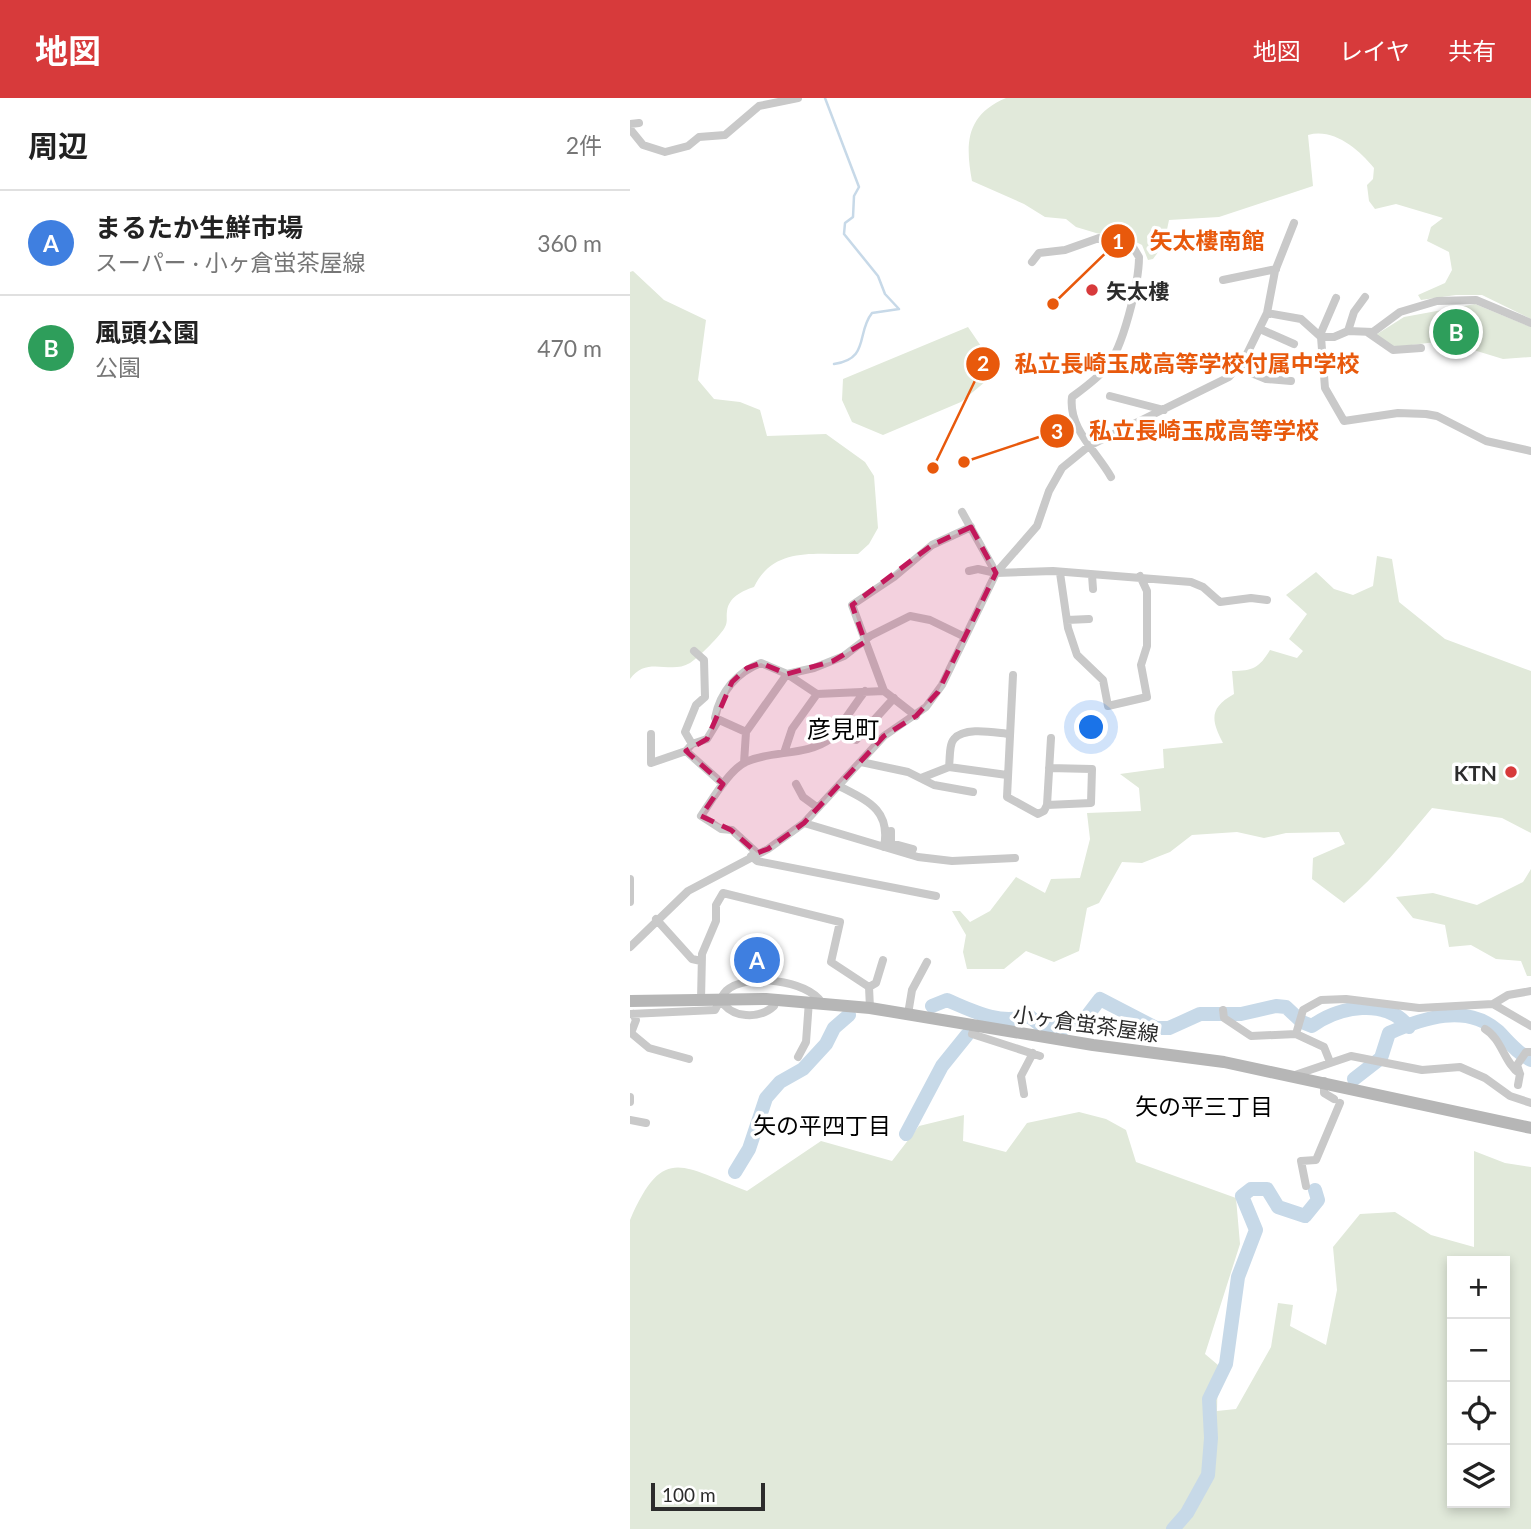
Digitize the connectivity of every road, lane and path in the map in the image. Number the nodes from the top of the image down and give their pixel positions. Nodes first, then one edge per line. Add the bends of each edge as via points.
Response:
1 (798, 98) edge
2 (633, 125) edge
3 (640, 141) junction
4 (630, 145) edge
5 (1294, 223) dead end
6 (1032, 262) dead end
7 (1276, 269) junction
8 (1223, 280) dead end
9 (1365, 297) dead end
10 (1336, 298) dead end
11 (1267, 313) junction
12 (1531, 323) edge
13 (1260, 329) junction
14 (1348, 331) junction
15 (1367, 332) junction
16 (1321, 336) junction
17 (1294, 344) dead end
18 (1421, 348) dead end
19 (1237, 367) junction
20 (1291, 381) dead end
21 (1110, 396) dead end
22 (1164, 410) junction
23 (1089, 446) junction
24 (1531, 451) edge
25 (1111, 477) dead end
26 (962, 512) dead end
27 (971, 527) junction
28 (969, 571) dead end
29 (996, 573) junction
30 (1060, 573) junction
31 (1092, 575) junction
32 (1140, 576) junction
33 (1093, 589) dead end
34 (1267, 600) dead end
35 (1089, 618) dead end
36 (1067, 620) junction
37 (965, 637) junction
38 (865, 641) junction
39 (694, 651) dead end
40 (788, 674) junction
41 (1013, 675) dead end
42 (865, 691) junction
43 (884, 691) junction
44 (817, 694) junction
45 (894, 698) junction
46 (916, 716) junction
47 (718, 721) junction
48 (746, 732) junction
49 (651, 734) dead end
50 (1010, 734) junction
51 (831, 738) junction
52 (1051, 738) dead end
53 (856, 740) junction
54 (689, 747) junction
55 (871, 749) junction
56 (784, 752) junction
57 (862, 762) junction
58 (744, 763) junction
59 (949, 767) junction
60 (1049, 768) junction
61 (1007, 775) junction
62 (921, 778) junction
63 (723, 784) junction
64 (796, 784) dead end
65 (839, 786) junction
66 (972, 792) dead end
67 (1047, 806) junction
68 (818, 808) junction
69 (804, 823) junction
70 (887, 826) junction
71 (884, 847) junction
72 (913, 849) dead end
73 (754, 854) junction
74 (1015, 858) dead end
75 (630, 879) edge
76 (936, 896) dead end
77 (630, 902) edge
78 (656, 919) junction
79 (630, 947) edge
80 (883, 960) dead end
81 (701, 961) junction
82 (927, 962) dead end
83 (869, 988) junction
84 (1531, 991) edge
85 (701, 1000) junction
86 (721, 1000) junction
87 (815, 1002) junction
88 (1493, 1004) junction
89 (774, 1006) dead end
90 (870, 1008) junction
91 (631, 1010) edge
92 (908, 1014) junction
93 (1224, 1014) dead end
94 (975, 1026) junction
95 (1531, 1026) edge
96 (1485, 1029) dead end
97 (1296, 1034) junction
98 (1525, 1054) edge
99 (798, 1057) dead end
100 (689, 1059) dead end
101 (1330, 1062) junction
102 (1520, 1074) junction
103 (1295, 1075) junction
104 (1324, 1081) junction
105 (1518, 1085) dead end
106 (1024, 1094) dead end
107 (630, 1097) edge
108 (630, 1102) edge
109 (1531, 1103) edge
110 (630, 1120) edge
111 (646, 1123) dead end
112 (1531, 1128) edge
113 (1306, 1186) dead end

1 - 3 street via 759,106 724,135 699,137 677,149 656,150
2 - 3 street
3 - 4 street
5 - 7 street
6 - 23 street via 1040,253 1100,238 1133,247 1139,257 1130,310 1112,359 1072,397 1079,431
7 - 8 street
7 - 11 street
9 - 14 street
10 - 16 street
11 - 13 street
11 - 16 street via 1301,319
12 - 15 street via 1476,300 1437,301 1400,312
13 - 17 street
13 - 19 street
14 - 15 street
14 - 16 street
15 - 18 street via 1393,350
16 - 24 street via 1325,388 1344,421 1426,414 1486,441
19 - 20 street via 1266,379
19 - 22 street via 1229,377
21 - 22 street
22 - 23 street
23 - 25 street
23 - 29 street via 1062,468 1037,526
26 - 27 street
27 - 29 street
27 - 38 street via 932,545 852,605
28 - 29 street
29 - 30 street
29 - 37 street
30 - 31 street
30 - 36 street
31 - 32 street
31 - 33 street
32 - 34 street via 1191,582 1220,601
32 - 36 street via 1147,591 1147,646 1141,666 1147,696 1108,706 1105,684 1077,655
35 - 36 street
37 - 38 street via 910,616
37 - 46 street via 938,692
38 - 40 street via 835,665
38 - 43 street
39 - 54 street via 704,660 705,697 696,705 685,732
40 - 44 street
40 - 47 street via 761,663 739,673 716,712
40 - 48 street
41 - 50 street
42 - 43 street
42 - 44 street
42 - 51 street
43 - 45 street
44 - 56 street via 792,729
45 - 46 street
45 - 53 street
46 - 55 street via 898,724
47 - 48 street
47 - 54 street via 706,738
48 - 58 street
49 - 54 street via 651,763
50 - 59 street via 978,731 957,737
50 - 61 street
51 - 53 street
51 - 56 street
52 - 60 street
53 - 55 street
54 - 63 street
55 - 57 street
56 - 58 street
57 - 62 street
57 - 65 street
58 - 63 street
59 - 61 street
59 - 62 street
60 - 67 street
60 - 67 street via 1092,769 1091,803
61 - 67 street via 1007,800 1038,814
62 - 66 street
63 - 73 street via 701,816 732,830
64 - 68 street via 803,797
65 - 68 street
65 - 70 street via 870,803
68 - 69 street
69 - 71 street
69 - 73 street via 776,845
70 - 71 street
70 - 72 street via 891,844
71 - 74 street via 952,861
73 - 76 street via 757,861
73 - 78 street via 688,891
75 - 77 street
78 - 79 street
78 - 81 street via 692,959
80 - 83 street via 876,983
81 - 83 street via 723,893 840,922 831,962
81 - 85 street
82 - 92 street via 912,990
83 - 90 street
84 - 88 street via 1508,995
85 - 86 street, 小ヶ倉蛍茶屋線
85 - 91 street, 小ヶ倉蛍茶屋線
86 - 87 street, 小ヶ倉蛍茶屋線
86 - 87 street via 732,987 773,980 814,994
86 - 89 street via 725,1008 738,1014 759,1013
86 - 91 street via 715,1010
87 - 90 street, 小ヶ倉蛍茶屋線
87 - 99 street
88 - 95 street
88 - 97 street via 1419,1008 1359,999 1321,1000 1301,1014
90 - 92 street, 小ヶ倉蛍茶屋線
91 - 100 street via 636,1020 631,1033 649,1048
92 - 94 street, 小ヶ倉蛍茶屋線
93 - 97 street via 1251,1036
94 - 103 street, 小ヶ倉蛍茶屋線
94 - 106 street via 972,1034 1037,1055 1021,1076
96 - 102 street
97 - 101 street via 1324,1047
98 - 102 street via 1517,1065
101 - 103 street
101 - 109 street via 1351,1056 1422,1070 1463,1067 1510,1096
102 - 105 street
103 - 104 street, 小ヶ倉蛍茶屋線
104 - 112 street, 小ヶ倉蛍茶屋線
104 - 113 street via 1324,1093 1337,1101 1316,1160 1301,1161
107 - 108 street
110 - 111 street

